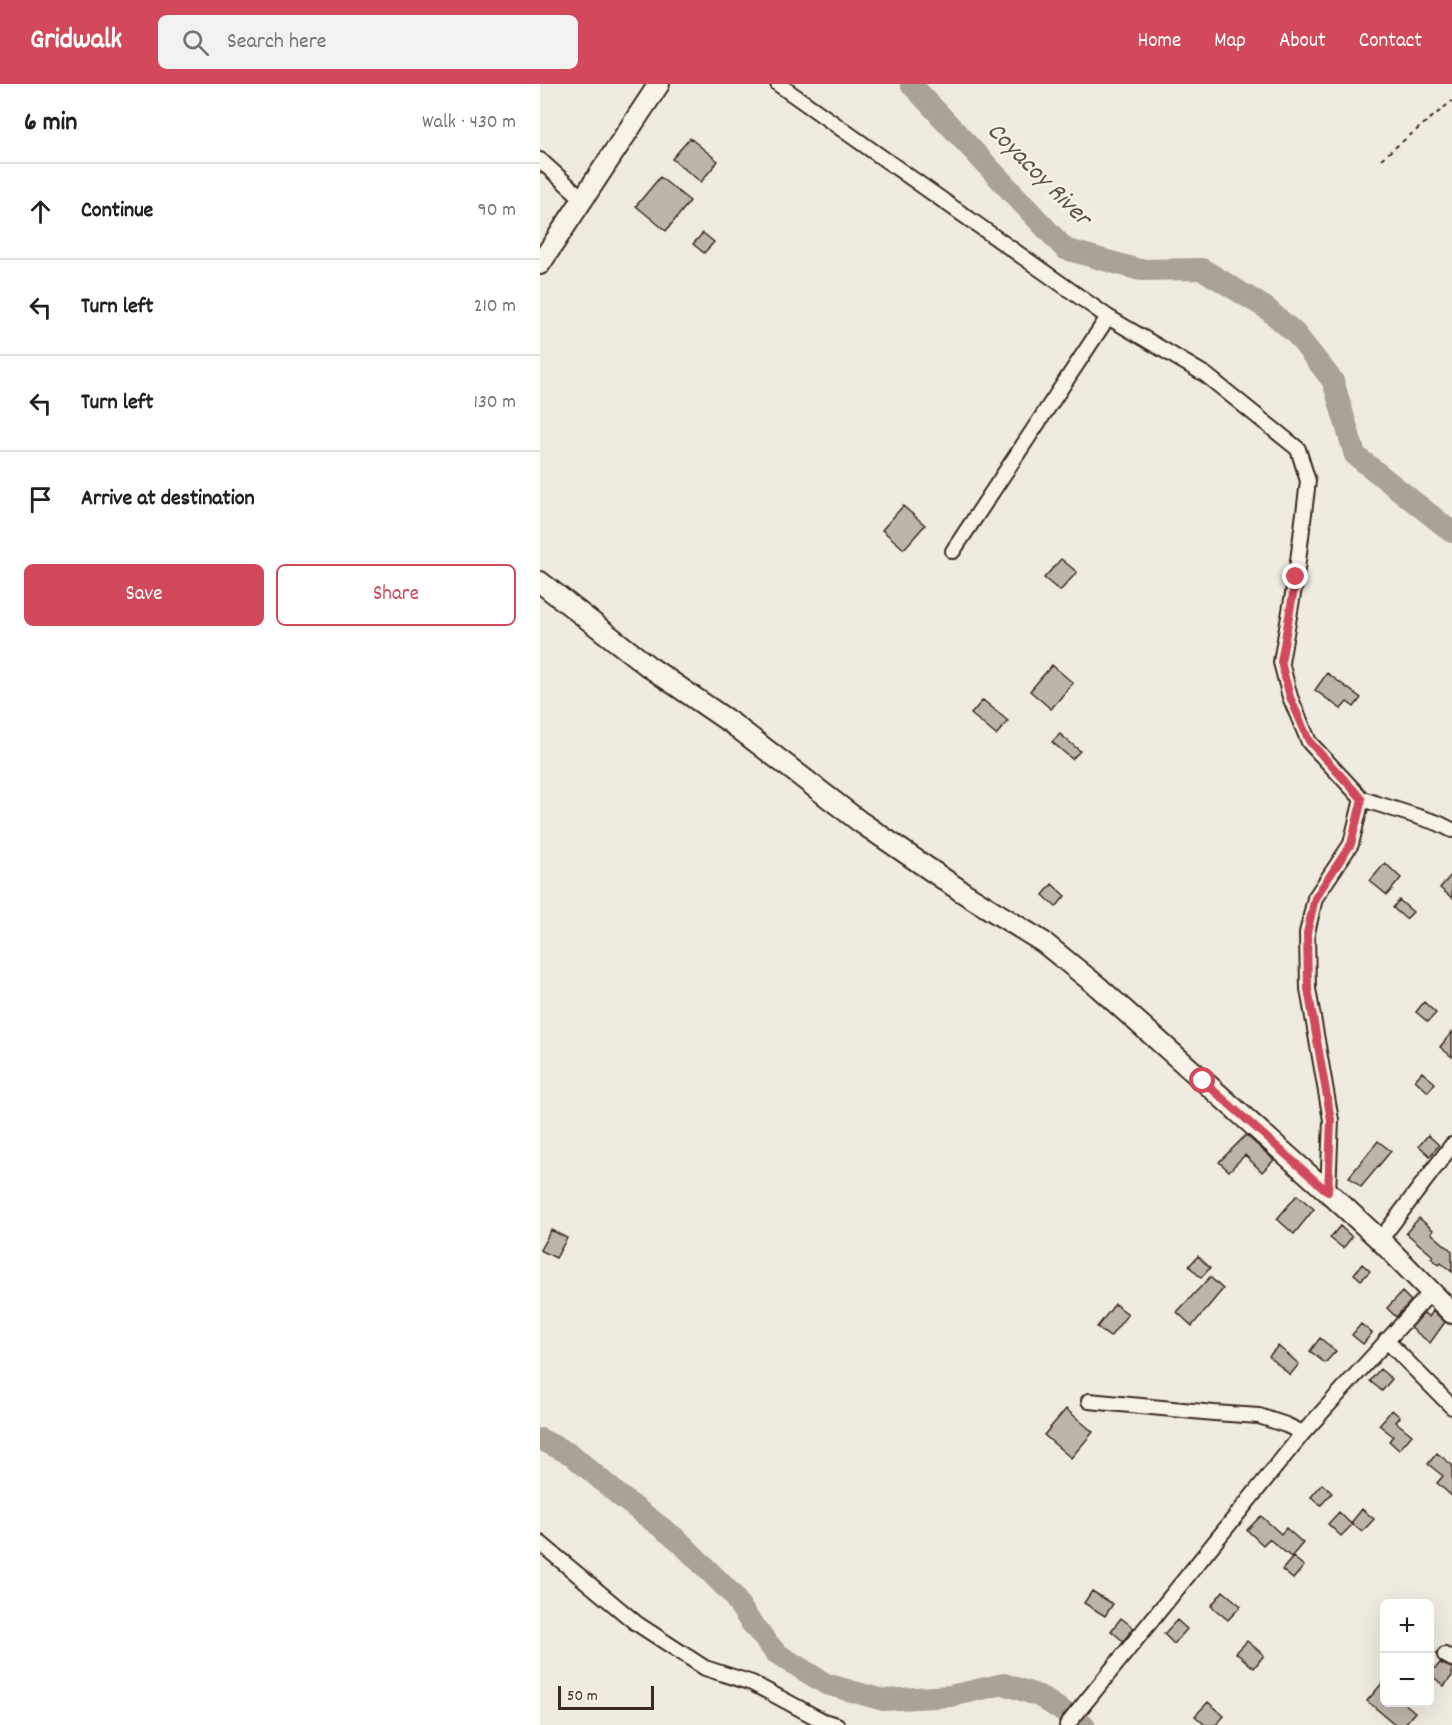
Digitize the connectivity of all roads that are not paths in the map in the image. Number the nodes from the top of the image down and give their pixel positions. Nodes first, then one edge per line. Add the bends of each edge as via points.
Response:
1 (659, 84) edge
2 (778, 84) edge
3 (540, 160) edge
4 (583, 199) junction
5 (540, 264) edge
6 (1108, 317) junction
7 (953, 551) dead end
8 (540, 582) edge
9 (1362, 799) junction
10 (1452, 830) edge
11 (1452, 1145) edge
12 (1328, 1192) junction
13 (1380, 1240) junction
14 (1431, 1292) junction
15 (1452, 1314) edge
16 (1386, 1340) junction
17 (1089, 1401) dead end
18 (1452, 1407) edge
19 (1303, 1433) junction
20 (540, 1543) edge
21 (837, 1725) edge
22 (1067, 1725) edge

1 - 4 street
2 - 6 street
3 - 4 street
4 - 5 street
6 - 7 street
6 - 9 street via 1206,375 1298,449 1308,481 1281,662 1290,697 1309,741
8 - 12 street via 859,821 1043,942
9 - 10 street
9 - 12 street via 1351,844 1315,898 1307,933 1308,989 1331,1120
11 - 13 street
12 - 13 street
13 - 14 street
14 - 15 street
14 - 16 street
16 - 18 street
16 - 19 street
17 - 19 street via 1259,1416
19 - 22 street
20 - 21 street via 636,1623 705,1668 752,1683

